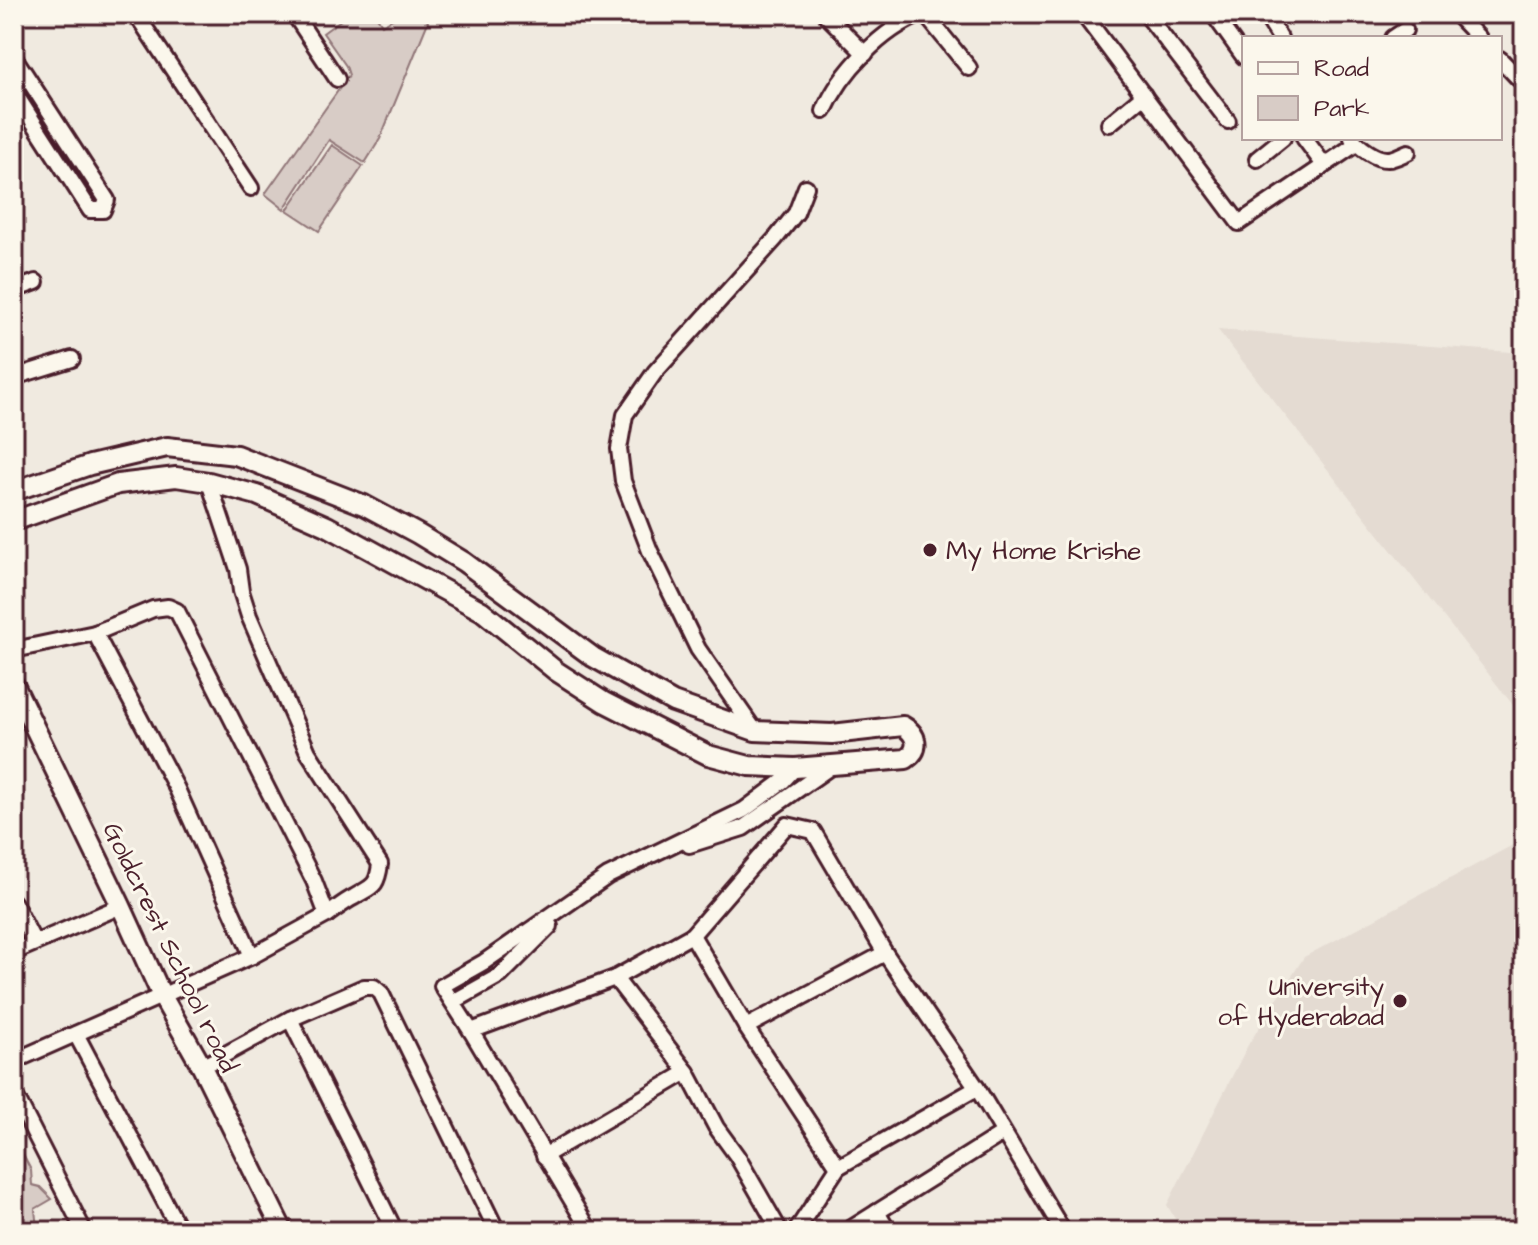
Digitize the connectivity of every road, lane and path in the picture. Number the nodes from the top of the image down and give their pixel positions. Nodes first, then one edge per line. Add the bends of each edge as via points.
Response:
1 (136, 14) edge
2 (294, 14) edge
3 (825, 14) edge
4 (920, 14) edge
5 (1083, 14) edge
6 (1146, 14) edge
7 (1213, 14) edge
8 (1265, 14) edge
9 (1456, 14) edge
10 (1279, 36) edge
11 (1477, 36) edge
12 (865, 54) junction
13 (1242, 54) edge
14 (14, 57) edge
15 (1502, 61) edge
16 (969, 68) dead end
17 (337, 79) dead end
18 (1519, 79) dead end
19 (14, 92) edge
20 (1144, 95) junction
21 (824, 111) dead end
22 (1228, 121) dead end
23 (1109, 124) dead end
24 (1281, 140) edge
25 (1305, 140) edge
26 (1354, 141) edge
27 (1408, 152) dead end
28 (1257, 159) dead end
29 (1324, 165) junction
30 (806, 187) dead end
31 (251, 188) dead end
32 (36, 282) dead end
33 (14, 290) edge
34 (72, 359) dead end
35 (14, 377) edge
36 (209, 482) junction
37 (14, 491) edge
38 (14, 521) edge
39 (95, 633) junction
40 (14, 650) edge
41 (14, 685) edge
42 (755, 731) junction
43 (834, 765) junction
44 (795, 768) junction
45 (14, 903) edge
46 (121, 906) junction
47 (327, 915) junction
48 (692, 935) junction
49 (34, 942) junction
50 (14, 952) edge
51 (885, 953) junction
52 (252, 956) junction
53 (615, 978) junction
54 (162, 996) junction
55 (453, 1002) junction
56 (290, 1019) junction
57 (746, 1027) junction
58 (471, 1031) junction
59 (76, 1034) junction
60 (14, 1061) edge
61 (202, 1067) junction
62 (687, 1072) junction
63 (977, 1088) junction
64 (14, 1093) edge
65 (1003, 1133) junction
66 (544, 1156) junction
67 (838, 1167) junction
68 (877, 1212) junction
69 (84, 1231) edge
70 (180, 1231) edge
71 (283, 1231) edge
72 (395, 1231) edge
73 (497, 1231) edge
74 (590, 1231) edge
75 (780, 1231) edge
76 (796, 1231) edge
77 (847, 1231) edge
78 (888, 1231) edge
79 (1063, 1231) edge

1 - 31 street
2 - 17 street
3 - 12 street
4 - 12 street via 896,26
4 - 16 street
5 - 20 street
6 - 22 street
7 - 13 street
8 - 10 street
9 - 11 street
12 - 21 street
14 - 19 street via 107,200 103,210 90,210
15 - 18 street
20 - 23 street
20 - 29 street via 1239,223
24 - 28 street
25 - 29 street
26 - 27 street via 1387,159
26 - 29 street
30 - 42 street via 796,213 776,238 655,372 625,415 619,449 623,481 650,551 698,649
32 - 33 street
34 - 35 street
36 - 38 street via 176,477 118,484
36 - 44 street via 257,495 327,526 482,611 604,702 708,755 749,766
36 - 47 street via 249,616 308,752 380,864 371,889
37 - 42 street via 167,447 236,455 391,519 464,562 593,657 673,702
39 - 40 street
39 - 47 street via 153,609 177,611
39 - 52 street via 177,789
41 - 46 street, Goldcrest School road
42 - 43 street via 832,734 903,726 916,743 906,759
43 - 44 street
43 - 55 street via 743,828 675,849 580,903 501,975
44 - 55 street via 744,810 608,876 442,986
45 - 49 street
46 - 49 street
46 - 54 street, Goldcrest School road
47 - 52 street
48 - 51 street via 787,825 813,831
48 - 53 street
48 - 57 street
49 - 50 street
51 - 57 street
51 - 63 street
52 - 54 street
53 - 58 street
53 - 62 street
54 - 59 street
54 - 61 street, Goldcrest School road
55 - 58 street
56 - 61 street
56 - 72 street
56 - 73 street via 364,987 381,993
57 - 67 street
58 - 66 street
59 - 60 street
59 - 70 street
61 - 71 street, Goldcrest School road
62 - 66 street
62 - 75 street
63 - 65 street
63 - 67 street
64 - 69 street
65 - 68 street
65 - 79 street
66 - 74 street
67 - 76 street
68 - 77 street
68 - 78 street

